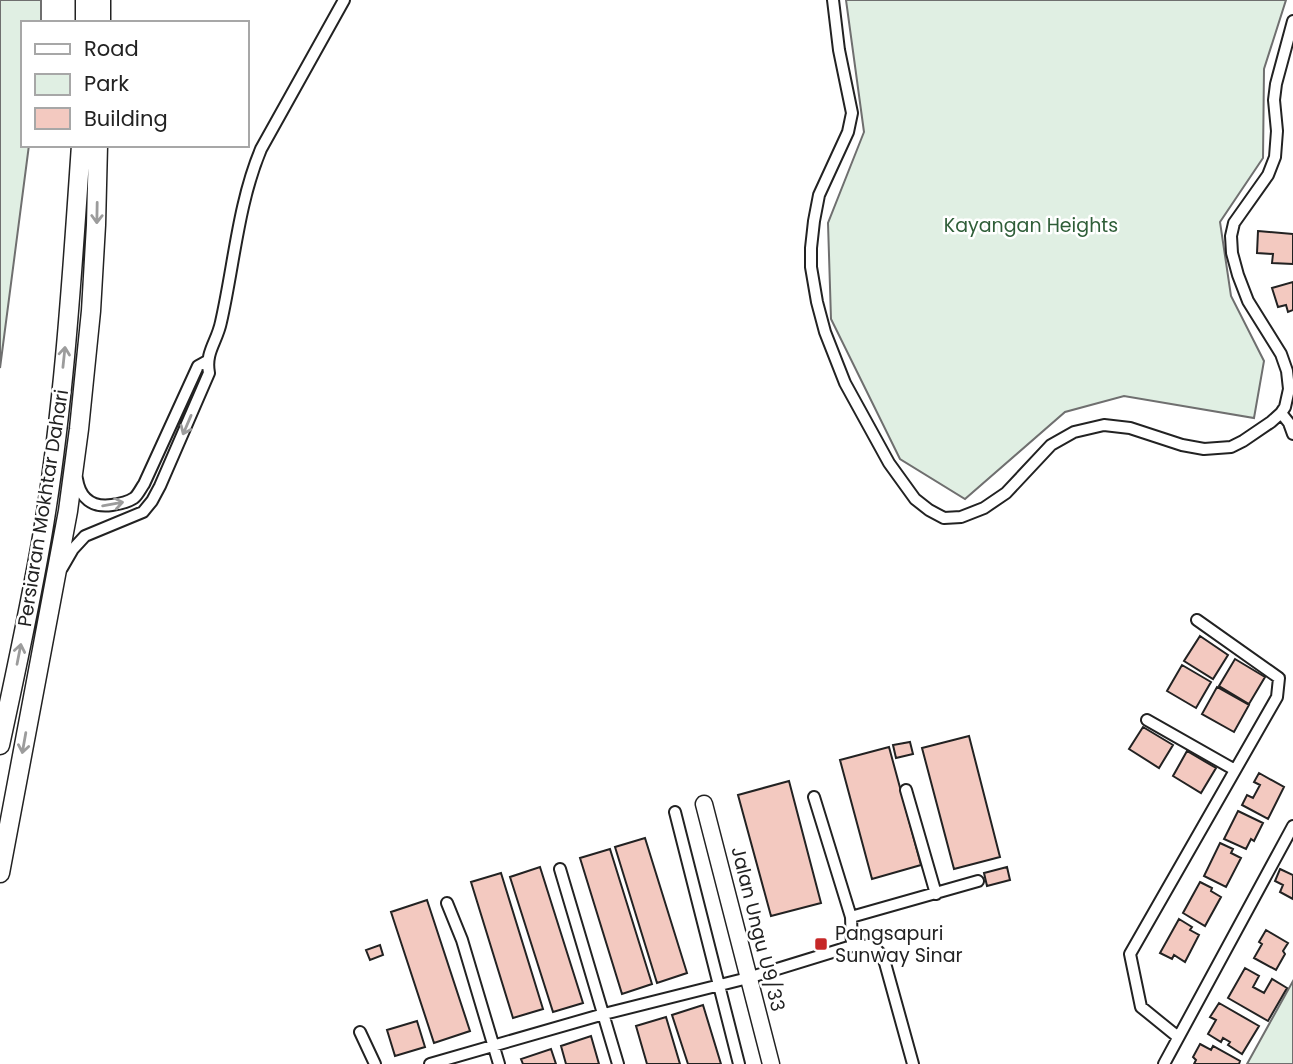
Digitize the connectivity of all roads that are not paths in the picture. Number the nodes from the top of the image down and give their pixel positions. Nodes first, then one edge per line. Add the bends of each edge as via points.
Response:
1 (85, 0) edge
2 (101, 0) edge
3 (344, 0) edge
4 (833, 0) edge
5 (85, 21) edge
6 (101, 21) edge
7 (1293, 21) edge
8 (80, 147) edge
9 (98, 147) edge
10 (207, 361) junction
11 (1281, 414) junction
12 (1293, 434) edge
13 (74, 463) junction
14 (54, 580) junction
15 (1197, 620) dead end
16 (1147, 720) dead end
17 (0, 745) edge
18 (1235, 771) junction
19 (906, 790) dead end
20 (814, 797) dead end
21 (704, 804) dead end
22 (675, 812) dead end
23 (1293, 826) edge
24 (560, 869) dead end
25 (0, 873) edge
26 (978, 881) dead end
27 (936, 894) junction
28 (447, 903) dead end
29 (851, 917) junction
30 (852, 946) junction
31 (748, 978) junction
32 (719, 985) junction
33 (604, 1014) junction
34 (360, 1032) dead end
35 (1178, 1037) junction
36 (494, 1046) junction
37 (374, 1064) edge
38 (430, 1064) edge
39 (499, 1064) edge
40 (618, 1064) edge
41 (738, 1064) edge
42 (771, 1064) edge
43 (913, 1064) edge
44 (1164, 1064) edge

1 - 5 main road
2 - 6 main road
3 - 10 street via 253,166 221,325
4 - 11 street via 852,113 849,132 819,195 811,267 825,332 845,383 889,463 915,499 944,518 984,508 1006,494 1051,445 1074,432 1104,425 1204,449 1231,447
7 - 11 street via 1276,84 1275,157 1268,175 1234,223 1231,236 1248,301 1287,371 1289,389
17 -> 8 main road, Persiaran Mokhtar Dahari via 50,482
9 -> 13 main road, Persiaran Mokhtar Dahari via 91,311
13 -> 10 street via 78,485 93,505 118,505 135,497 198,366
10 -> 14 street via 209,373 152,501 143,512 85,536
11 - 12 street
13 - 14 main road, Persiaran Mokhtar Dahari
14 -> 25 main road, Persiaran Mokhtar Dahari
15 - 18 street via 1279,678 1278,696
16 - 18 street
18 - 35 street via 1130,954 1141,1007
19 - 27 street
20 - 29 street
21 - 31 street, Jalan Ungu U9/33
22 - 32 street
23 - 35 street
24 - 33 street
26 - 27 street
27 - 29 street
28 - 36 street
29 - 30 street
30 - 31 street
30 - 43 street via 867,945 881,954
31 - 32 street
31 - 42 street, Jalan Ungu U9/33
32 - 33 street
32 - 41 street
33 - 36 street
33 - 40 street
34 - 37 street
35 - 44 street
36 - 38 street
36 - 39 street

